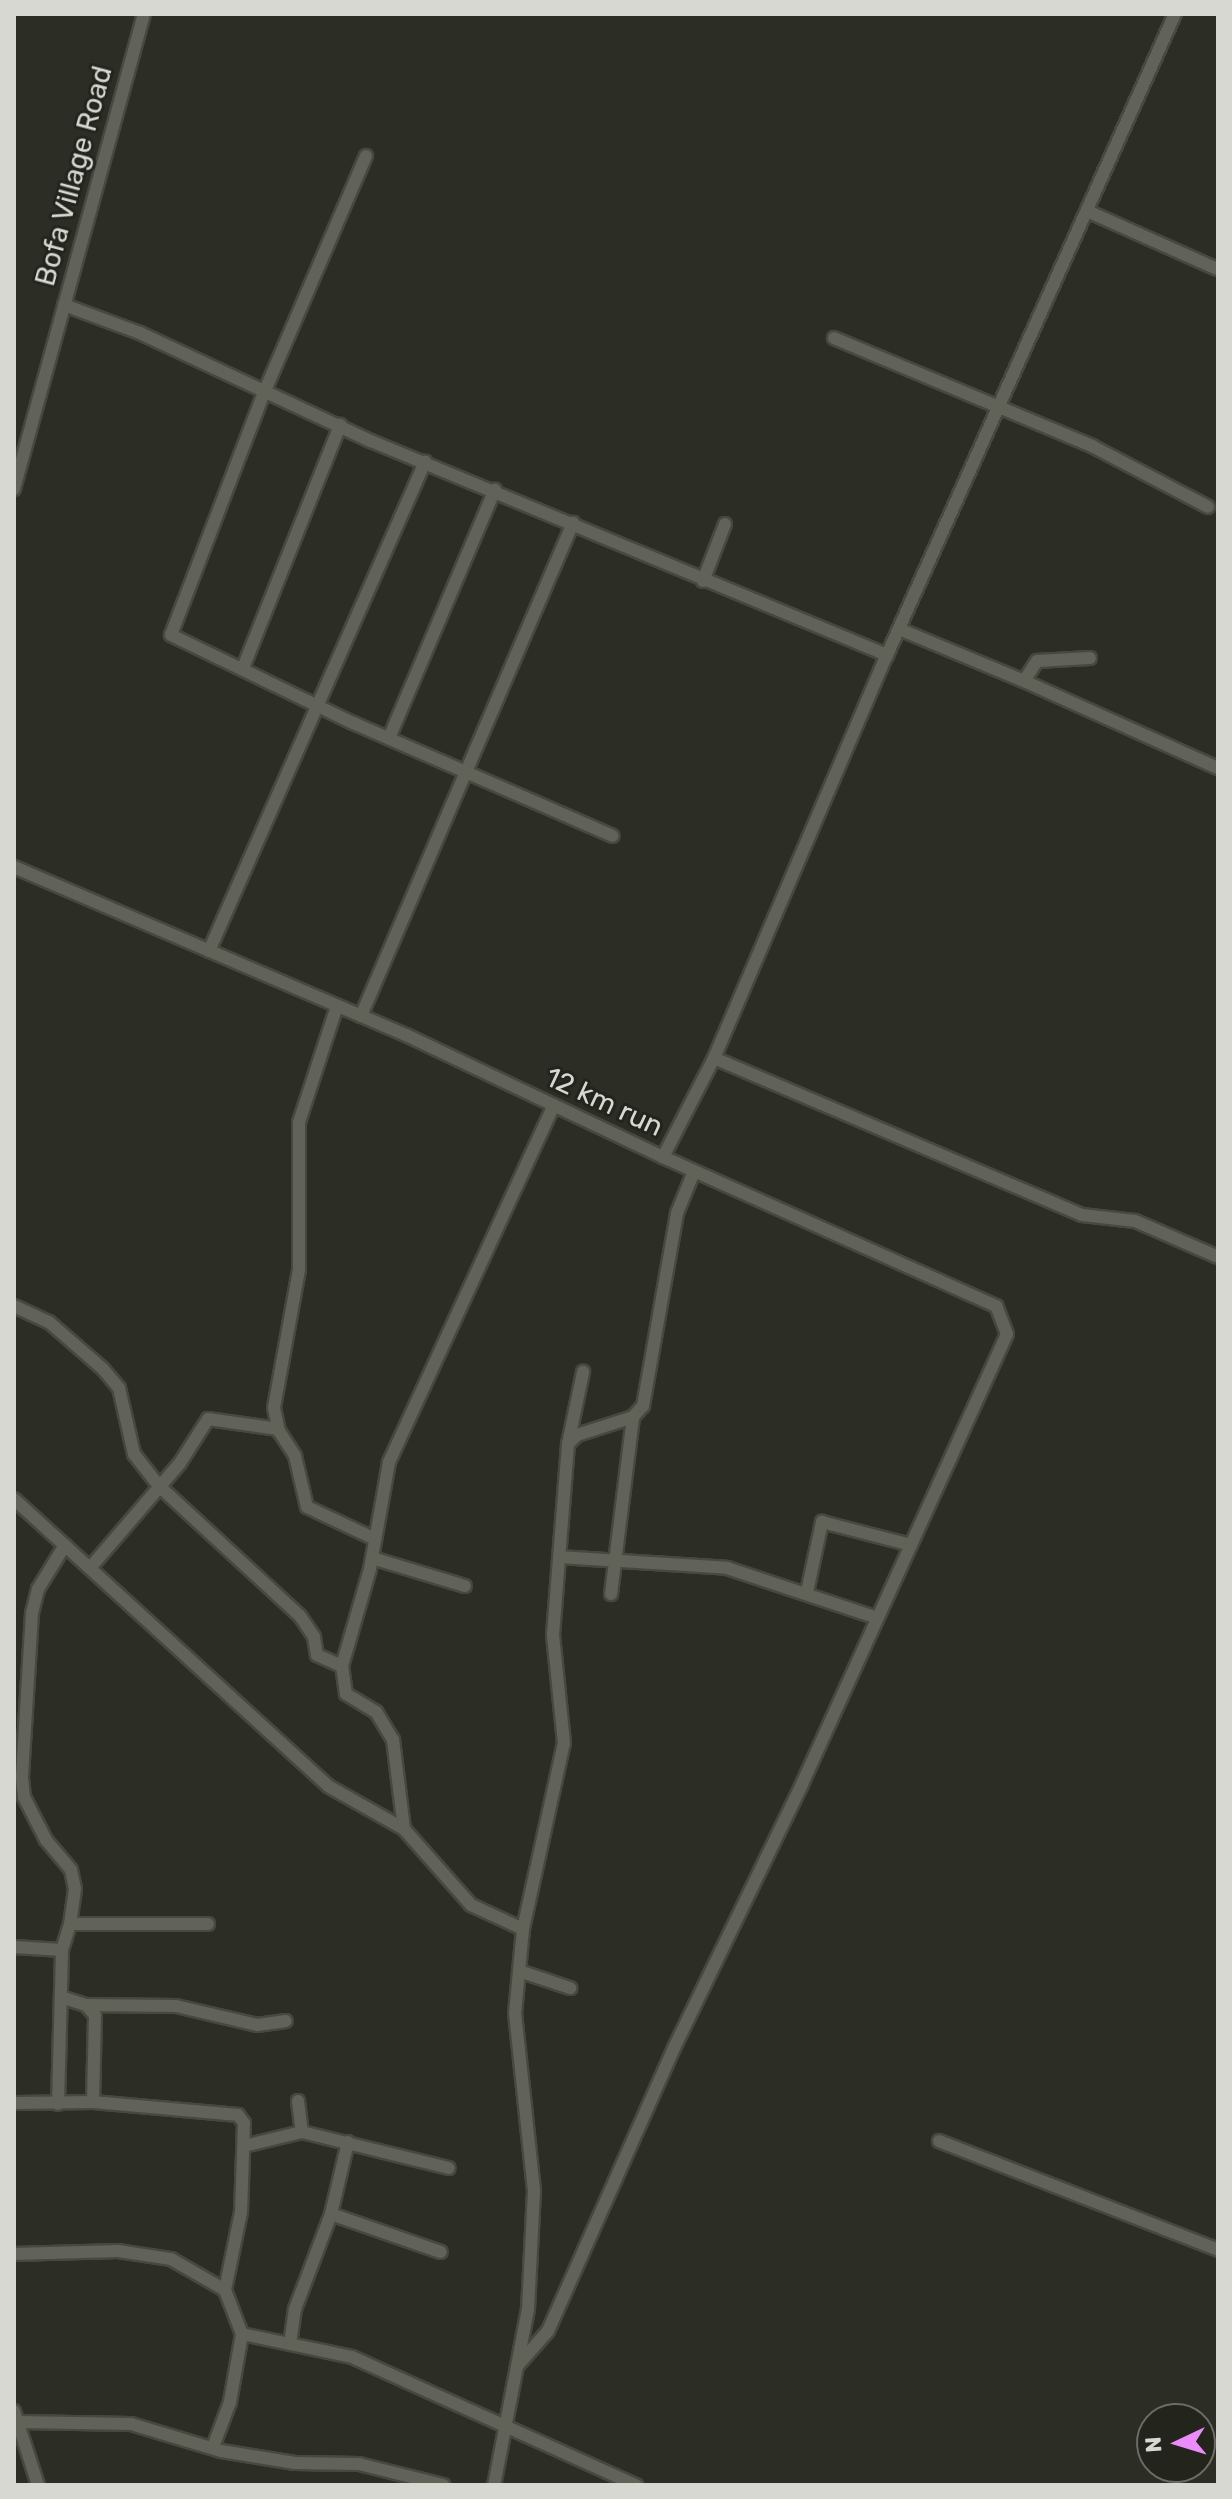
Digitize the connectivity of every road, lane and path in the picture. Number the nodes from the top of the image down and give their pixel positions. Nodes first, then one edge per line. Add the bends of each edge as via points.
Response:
1 (144, 14) edge
2 (1175, 14) edge
3 (366, 156) dead end
4 (1087, 211) junction
5 (1217, 269) edge
6 (64, 305) junction
7 (834, 338) dead end
8 (265, 390) junction
9 (999, 407) junction
10 (340, 425) junction
11 (425, 462) junction
12 (14, 489) edge
13 (495, 490) junction
14 (1208, 507) dead end
15 (573, 523) junction
16 (725, 524) dead end
17 (703, 581) junction
18 (899, 629) junction
19 (887, 655) junction
20 (1090, 658) dead end
21 (243, 668) junction
22 (1024, 681) junction
23 (317, 704) junction
24 (389, 738) junction
25 (1218, 768) edge
26 (467, 772) junction
27 (613, 836) dead end
28 (14, 867) edge
29 (209, 951) junction
30 (337, 1006) junction
31 (361, 1016) junction
32 (714, 1058) junction
33 (554, 1105) junction
34 (663, 1157) junction
35 (693, 1174) junction
36 (1218, 1257) edge
37 (14, 1306) edge
38 (583, 1372) dead end
39 (633, 1417) junction
40 (278, 1429) junction
41 (568, 1444) junction
42 (158, 1485) junction
43 (14, 1499) edge
44 (375, 1539) junction
45 (65, 1545) junction
46 (911, 1545) junction
47 (559, 1557) junction
48 (372, 1558) junction
49 (615, 1561) junction
50 (90, 1568) junction
51 (465, 1586) dead end
52 (807, 1592) junction
53 (611, 1594) dead end
54 (877, 1618) junction
55 (342, 1666) junction
56 (19, 1746) edge
57 (404, 1829) junction
58 (70, 1924) junction
59 (208, 1924) dead end
60 (523, 1929) junction
61 (14, 1947) edge
62 (62, 1950) junction
63 (522, 1972) junction
64 (570, 1988) dead end
65 (61, 1997) junction
66 (86, 2005) junction
67 (286, 2021) dead end
68 (298, 2101) dead end
69 (93, 2102) junction
70 (14, 2103) edge
71 (58, 2104) junction
72 (302, 2132) junction
73 (939, 2141) dead end
74 (348, 2142) junction
75 (244, 2146) junction
76 (449, 2168) dead end
77 (331, 2214) junction
78 (1218, 2250) edge
79 (441, 2252) dead end
80 (14, 2254) edge
81 (225, 2290) junction
82 (242, 2334) junction
83 (290, 2344) junction
84 (518, 2365) junction
85 (16, 2416) edge
86 (508, 2426) junction
87 (213, 2447) junction
88 (38, 2485) edge
89 (443, 2485) edge
90 (494, 2485) edge
91 (636, 2485) edge

1 - 6 street, Bofa Village Road
2 - 4 street, 12 km run
3 - 8 street
4 - 5 street
4 - 9 street, 12 km run
6 - 8 street
6 - 12 street, Bofa Village Road
7 - 9 street
8 - 10 street
8 - 21 street via 171,635
9 - 14 street via 1092,446
9 - 18 street, 12 km run
10 - 11 street
10 - 21 street
11 - 13 street
11 - 23 street
13 - 15 street
13 - 24 street
15 - 17 street
15 - 26 street
16 - 17 street
17 - 19 street
18 - 19 street, 12 km run
18 - 22 street
19 - 32 street, 12 km run
20 - 22 street via 1037,661
21 - 23 street
22 - 25 street
23 - 24 street
23 - 29 street
24 - 26 street
26 - 27 street
26 - 31 street
28 - 29 street, 12 km run
29 - 30 street, 12 km run
30 - 31 street, 12 km run
30 - 40 street via 299,1122 299,1270 274,1408
31 - 33 street, 12 km run
32 - 34 street, 12 km run
32 - 36 street via 1082,1215 1135,1221
33 - 34 street, 12 km run
33 - 44 street via 389,1462
34 - 35 street
35 - 39 street via 677,1213 643,1406
35 - 46 street via 921,1270 996,1306 1003,1317 1007,1334
37 - 42 street via 49,1322 119,1388 134,1454
38 - 41 street
39 - 41 street via 577,1435
39 - 49 street
40 - 42 street via 208,1419 180,1463
40 - 44 street via 295,1456 307,1507
41 - 47 street
42 - 50 street
42 - 55 street via 300,1616 314,1637 317,1655
43 - 45 street
44 - 48 street
45 - 50 street
45 - 56 street via 38,1589 32,1613
46 - 52 street via 822,1522
46 - 54 street
47 - 49 street
47 - 60 street via 553,1635 564,1743
48 - 51 street
48 - 55 street
49 - 52 street via 727,1568
49 - 53 street
50 - 57 street via 328,1786
52 - 54 street
54 - 84 street via 674,2048 548,2331
55 - 57 street via 346,1694 376,1712 390,1733
56 - 58 street via 24,1797 46,1840 71,1870 75,1889
57 - 60 street via 471,1905
58 - 59 street
58 - 62 street
60 - 63 street
61 - 62 street
62 - 65 street
63 - 64 street
63 - 84 street via 515,2055 534,2191 528,2309
65 - 66 street
65 - 71 street
66 - 67 street via 176,2006 257,2025
66 - 69 street via 95,2015
68 - 72 street
69 - 71 street
69 - 75 street via 238,2115 244,2123
70 - 71 street
72 - 74 street
72 - 75 street
73 - 78 street
74 - 76 street
74 - 77 street
75 - 81 street via 237,2250
77 - 79 street
77 - 83 street via 295,2309
80 - 81 street via 148,2254 201,2273
81 - 82 street
82 - 83 street
82 - 87 street via 230,2402
83 - 86 street via 352,2357
84 - 86 street
85 - 87 street via 131,2424
85 - 88 street
86 - 90 street
86 - 91 street
87 - 89 street via 295,2463 359,2464

